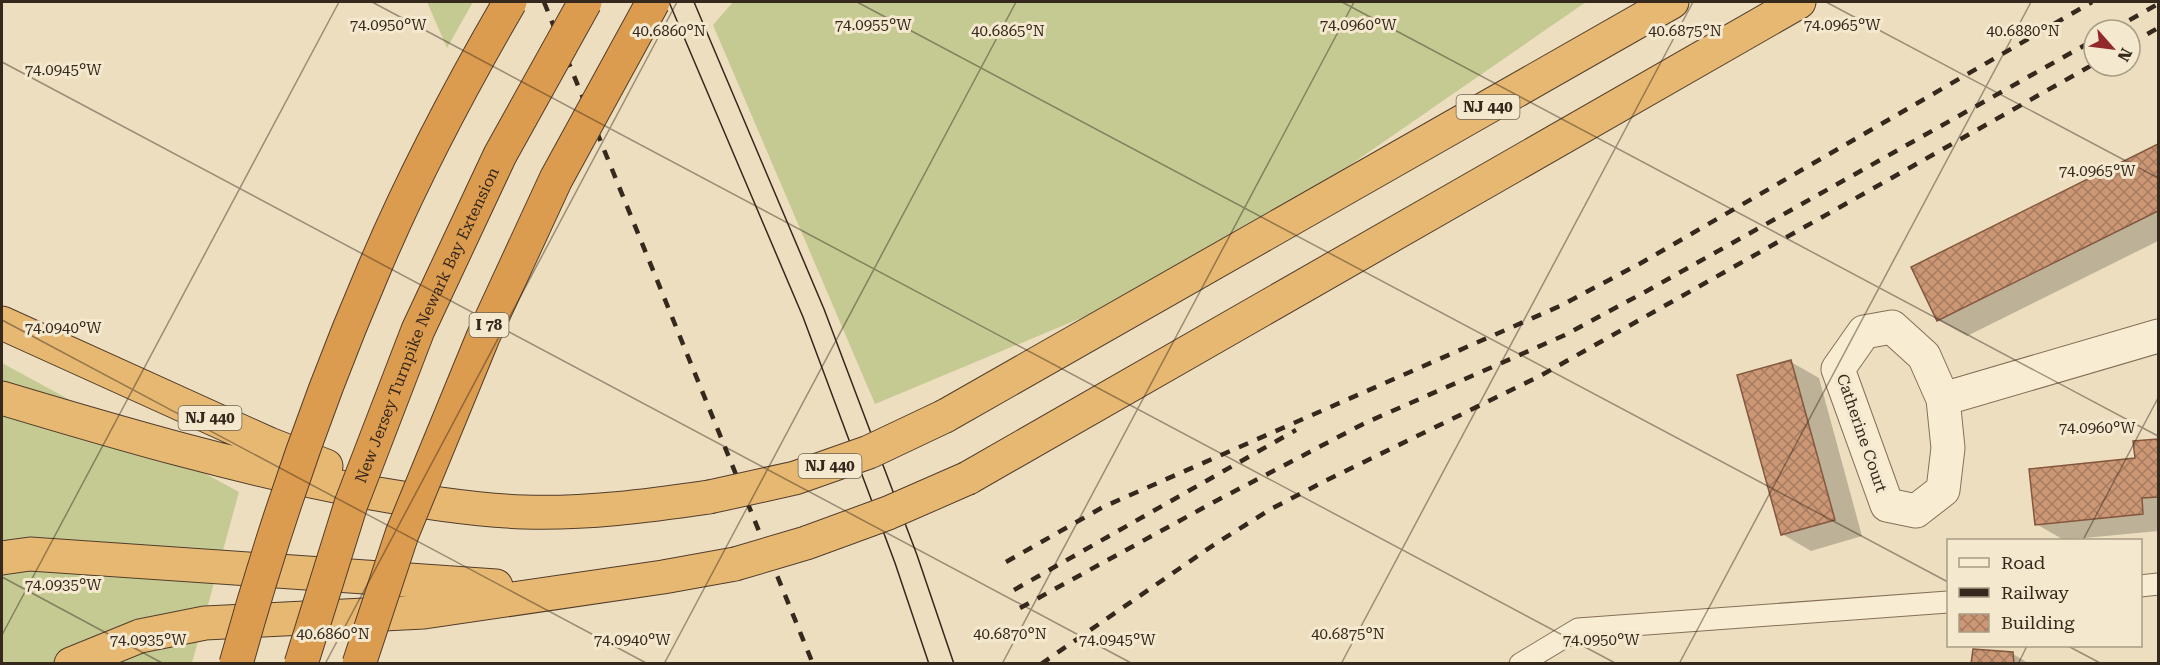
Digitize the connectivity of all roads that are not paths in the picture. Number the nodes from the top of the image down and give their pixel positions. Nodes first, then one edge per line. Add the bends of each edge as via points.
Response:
1 (510, 2) edge
2 (585, 2) edge
3 (653, 2) edge
4 (1672, 2) edge
5 (1799, 2) edge
6 (2, 323) edge
7 (2158, 336) edge
8 (2, 398) edge
9 (1943, 399) junction
10 (424, 502) junction
11 (2, 558) edge
12 (2158, 584) edge
13 (2142, 586) edge
14 (591, 587) junction
15 (1947, 602) edge
16 (71, 663) edge
17 (236, 663) edge
18 (301, 663) edge
19 (358, 663) edge
20 (1520, 663) edge

1 - 17 highway, bridge via 424,161 374,268 292,482
2 - 18 highway, New Jersey Turnpike Newark Bay Extension, bridge via 500,154 418,330 351,504
3 - 19 highway, I 78, bridge via 556,179 483,338 402,534
4 - 10 highway, NJ 440, bridge via 945,416 868,452 795,478 709,497 625,509 523,512
5 - 14 highway, bridge via 968,478 827,536 735,564
6 - 10 highway, NJ 440 via 269,444
7 - 9 street
8 - 10 highway via 177,450 297,479
9 - 9 street, Catherine Court via 1924,356 1892,327 1864,332 1838,369 1887,505 1916,511 1943,490 1948,448
11 - 14 highway via 30,554 476,586
12 - 13 lane
14 - 16 highway via 424,612 205,623 140,636
15 - 20 lane via 1578,629

